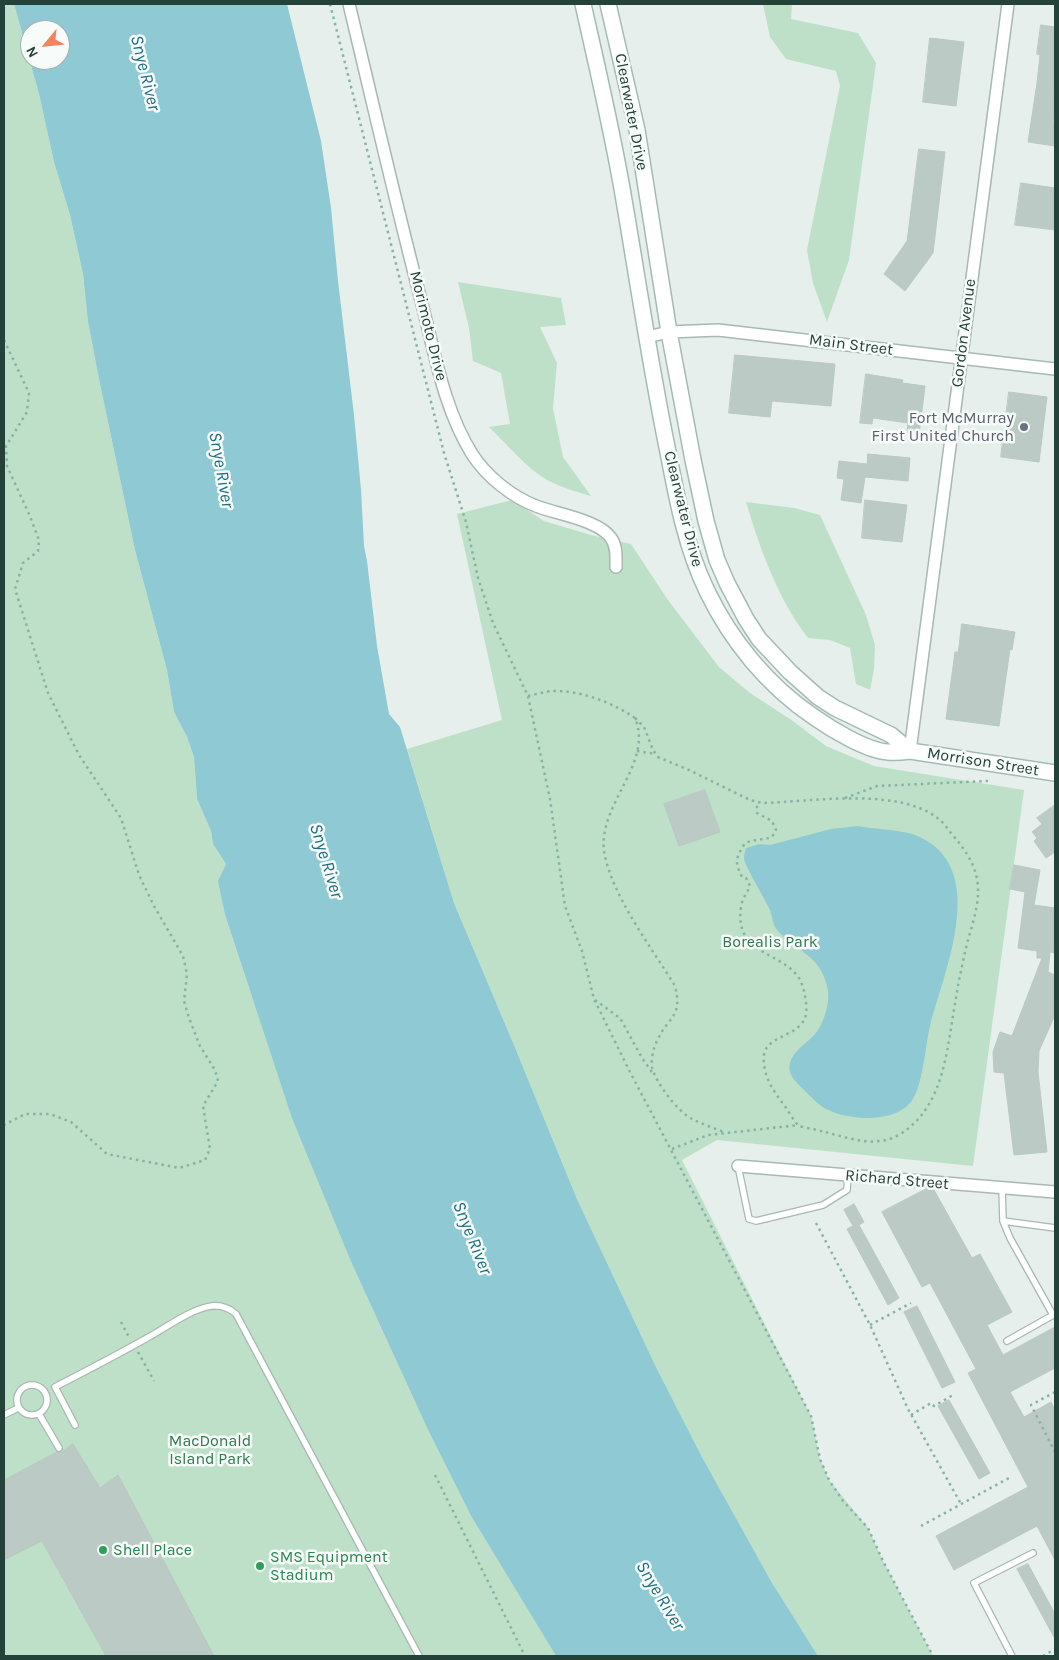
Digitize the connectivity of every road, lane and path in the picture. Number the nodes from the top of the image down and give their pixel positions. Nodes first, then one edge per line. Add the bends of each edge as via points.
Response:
1 (330, 4) edge
2 (349, 4) edge
3 (583, 4) edge
4 (608, 4) edge
5 (1008, 4) edge
6 (669, 332) junction
7 (647, 337) junction
8 (4, 340) edge
9 (961, 359) junction
10 (1055, 369) edge
11 (616, 567) dead end
12 (528, 696) junction
13 (635, 718) junction
14 (637, 751) junction
15 (910, 751) junction
16 (656, 754) junction
17 (1055, 773) edge
18 (988, 781) dead end
19 (843, 799) junction
20 (757, 802) junction
21 (594, 999) junction
22 (656, 1078) junction
23 (4, 1125) edge
24 (799, 1125) junction
25 (724, 1132) junction
26 (672, 1149) junction
27 (738, 1166) joint
28 (848, 1176) junction
29 (1002, 1188) junction
30 (1055, 1192) edge
31 (1003, 1221) junction
32 (816, 1222) dead end
33 (1055, 1228) edge
34 (911, 1303) dead end
35 (1054, 1315) edge
36 (121, 1322) dead end
37 (870, 1325) junction
38 (1007, 1341) dead end
39 (134, 1346) junction
40 (154, 1382) dead end
41 (55, 1387) junction
42 (1055, 1392) edge
43 (46, 1393) junction
44 (954, 1395) dead end
45 (18, 1408) junction
46 (39, 1414) junction
47 (911, 1415) junction
48 (4, 1416) edge
49 (75, 1425) dead end
50 (59, 1448) dead end
51 (1055, 1452) edge
52 (436, 1475) dead end
53 (1009, 1478) dead end
54 (961, 1504) junction
55 (921, 1526) dead end
56 (1033, 1553) dead end
57 (1055, 1649) edge
58 (418, 1656) edge
59 (526, 1656) edge
60 (933, 1656) edge
61 (1012, 1656) edge
62 (1043, 1656) edge

1 - 12 path via 478,578 493,623
2 - 11 street, Morimoto Drive via 446,395 461,433 473,455 505,488 534,506 594,525 610,536 616,550
3 - 7 main road, Clearwater Drive via 620,175
4 - 6 main road, Clearwater Drive via 637,130
5 - 9 street, Gordon Avenue
6 - 7 street, Main Street
6 - 9 street, Main Street via 718,330
6 - 15 main road, Clearwater Drive via 706,522 717,560 737,604 759,639 804,685 835,708 891,735
7 - 15 main road, Clearwater Drive via 661,422 687,539 721,618 753,664 790,699 834,731 886,752
8 - 23 path via 29,393 27,412 6,446 7,466 39,540 38,552 23,563 15,589 48,693 79,755 121,818 139,875 183,956 186,974 184,1001 200,1046 218,1081 203,1106 210,1149 205,1160 179,1168 107,1154 71,1122 50,1114 25,1114
9 - 10 street, Main Street
9 - 15 street, Gordon Avenue
12 - 13 path via 550,691 588,696
12 - 21 path via 550,799 565,906 582,951
13 - 14 path via 639,734
13 - 16 path via 644,727
14 - 16 path
14 - 22 path via 612,808 604,850 628,911 675,986 678,997 678,1008 656,1042 652,1066
15 - 17 main road, Morrison Street
16 - 20 path
18 - 19 path via 877,786
19 - 20 path
19 - 24 path via 911,804 941,820 971,859 976,870 977,898 955,999 949,1051 929,1104 902,1133 888,1140 873,1142 847,1138
20 - 24 path via 757,813 772,820 776,830 765,840 758,838 745,843 736,857 740,873 750,886 743,900 742,927 755,947 792,970 804,991 806,1016 802,1024 769,1045 764,1060 772,1090
21 - 22 path via 620,1018
21 - 26 path
22 - 25 path via 682,1112
24 - 25 path
25 - 26 path
26 - 60 path via 811,1416 820,1459 829,1480 868,1528
27 - 28 street, Richard Street
27 - 28 lane via 749,1219 756,1221 823,1205 846,1190
28 - 29 street, Richard Street
29 - 30 street, Richard Street
29 - 31 lane
31 - 33 lane
31 - 35 lane
32 - 37 path
34 - 37 path
35 - 38 lane
36 - 39 path
37 - 47 path
39 - 40 path
39 - 41 lane
39 - 58 lane via 192,1313 211,1306 221,1306 236,1314
41 - 43 lane
41 - 49 lane
42 - 51 path via 1031,1405
43 - 45 lane via 36,1385 26,1386 16,1398
43 - 46 lane via 47,1404
44 - 47 path
45 - 46 lane via 28,1415
45 - 48 lane
46 - 50 lane
47 - 54 path
52 - 59 path
53 - 54 path
54 - 55 path
56 - 61 lane via 974,1583
57 - 62 path

